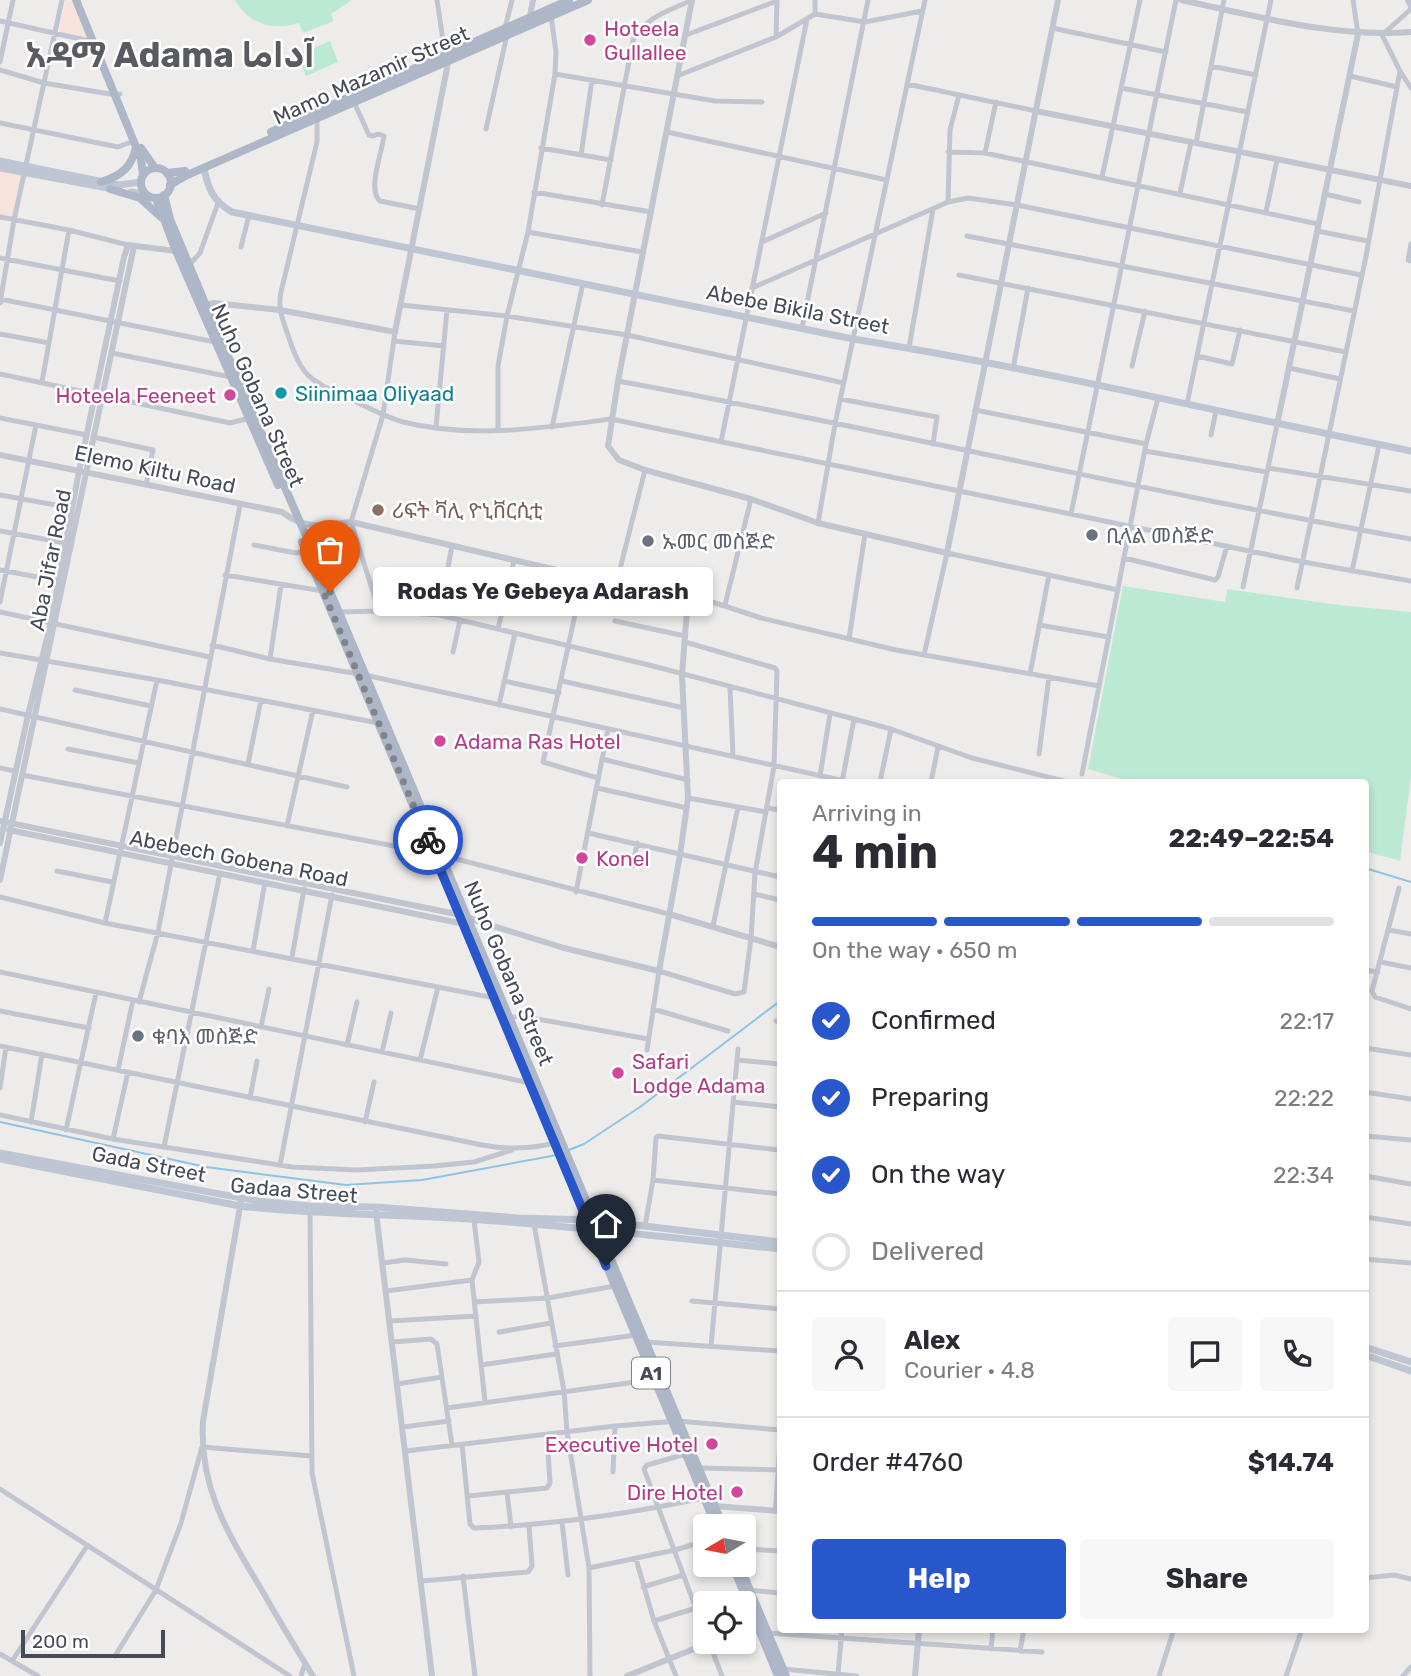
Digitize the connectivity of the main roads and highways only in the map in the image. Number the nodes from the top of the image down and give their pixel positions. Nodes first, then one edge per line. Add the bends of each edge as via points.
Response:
1 (76, 0) edge
2 (569, 0) edge
3 (588, 0) edge
4 (529, 22) junction
5 (118, 95) junction
6 (135, 144) junction
7 (144, 154) junction
8 (0, 161) edge
9 (208, 164) junction
10 (0, 168) edge
11 (155, 168) junction
12 (26, 170) junction
13 (167, 173) junction
14 (184, 174) junction
15 (142, 178) junction
16 (101, 182) junction
17 (170, 185) junction
18 (110, 189) junction
19 (147, 195) junction
20 (160, 197) junction
21 (166, 217) junction
22 (186, 266) junction
23 (202, 304) junction
24 (251, 417) junction
25 (1411, 451) edge
26 (296, 522) junction
27 (327, 592) junction
28 (361, 675) junction
29 (438, 855) junction
30 (0, 1153) edge
31 (0, 1159) edge
32 (241, 1203) junction
33 (376, 1210) junction
34 (591, 1224) junction
35 (721, 1239) junction
36 (777, 1242) edge
37 (777, 1248) edge
38 (641, 1337) junction
39 (1369, 1348) edge
40 (1369, 1356) edge
41 (1411, 1362) edge
42 (1411, 1370) edge
43 (674, 1422) junction
44 (708, 1503) junction
45 (712, 1514) edge
46 (715, 1514) edge
47 (738, 1577) edge
48 (744, 1577) edge
49 (757, 1616) junction
50 (782, 1674) edge

1 - 5 main road
1 - 5 main road
2 - 4 main road, Mamo Mazamir Street
3 - 4 main road, Mamo Mazamir Street
4 - 9 main road, Mamo Mazamir Street
5 - 6 main road
5 - 7 main road
6 - 15 main road via 143,165
6 - 16 main road via 134,157 124,172
7 - 11 main road
7 - 14 main road
8 - 12 main road
9 - 14 main road, Mamo Mazamir Street
9 - 25 main road, Abebe Bikila Street via 207,185 218,203 232,212
10 - 12 main road
11 - 13 main road
11 - 15 main road
12 - 16 main road
12 - 18 main road
13 - 14 main road, Mamo Mazamir Street
13 - 17 main road
14 - 17 main road, Mamo Mazamir Street
14 - 21 main road via 171,195
15 - 16 main road via 119,185
15 - 19 main road
17 - 20 main road
18 - 19 main road
18 - 21 main road via 139,198
19 - 20 main road
20 - 21 main road, Nuho Gobana Street / A1
21 - 22 main road, Nuho Gobana Street / A1
21 - 22 main road, Nuho Gobana Street / A1 via 176,251
22 - 23 main road, Nuho Gobana Street / A1
23 - 24 main road, Nuho Gobana Street / A1
23 - 24 main road, Nuho Gobana Street / A1
24 - 26 main road, Nuho Gobana Street / A1
26 - 27 main road, Nuho Gobana Street / A1
26 - 27 main road, Nuho Gobana Street / A1
27 - 28 main road, Nuho Gobana Street / A1
27 - 28 main road, Nuho Gobana Street / A1 via 339,612
28 - 29 main road, Nuho Gobana Street / A1
28 - 29 main road, Nuho Gobana Street / A1
29 - 34 main road, Nuho Gobana Street / A1
30 - 32 main road, Gada Street
31 - 32 main road, Gadaa Street
32 - 33 main road, Gadaa Street
33 - 34 main road
33 - 34 main road, Gadaa Street via 534,1224
34 - 35 main road
34 - 35 main road via 645,1226
34 - 38 main road, A1
34 - 38 main road, A1
35 - 36 main road
35 - 37 main road
38 - 43 main road, A1
39 - 41 main road
40 - 42 main road
43 - 44 main road, A1
43 - 44 main road, A1 via 698,1468
44 - 45 main road, A1
44 - 46 main road, A1
47 - 49 main road
48 - 49 main road
49 - 50 main road

